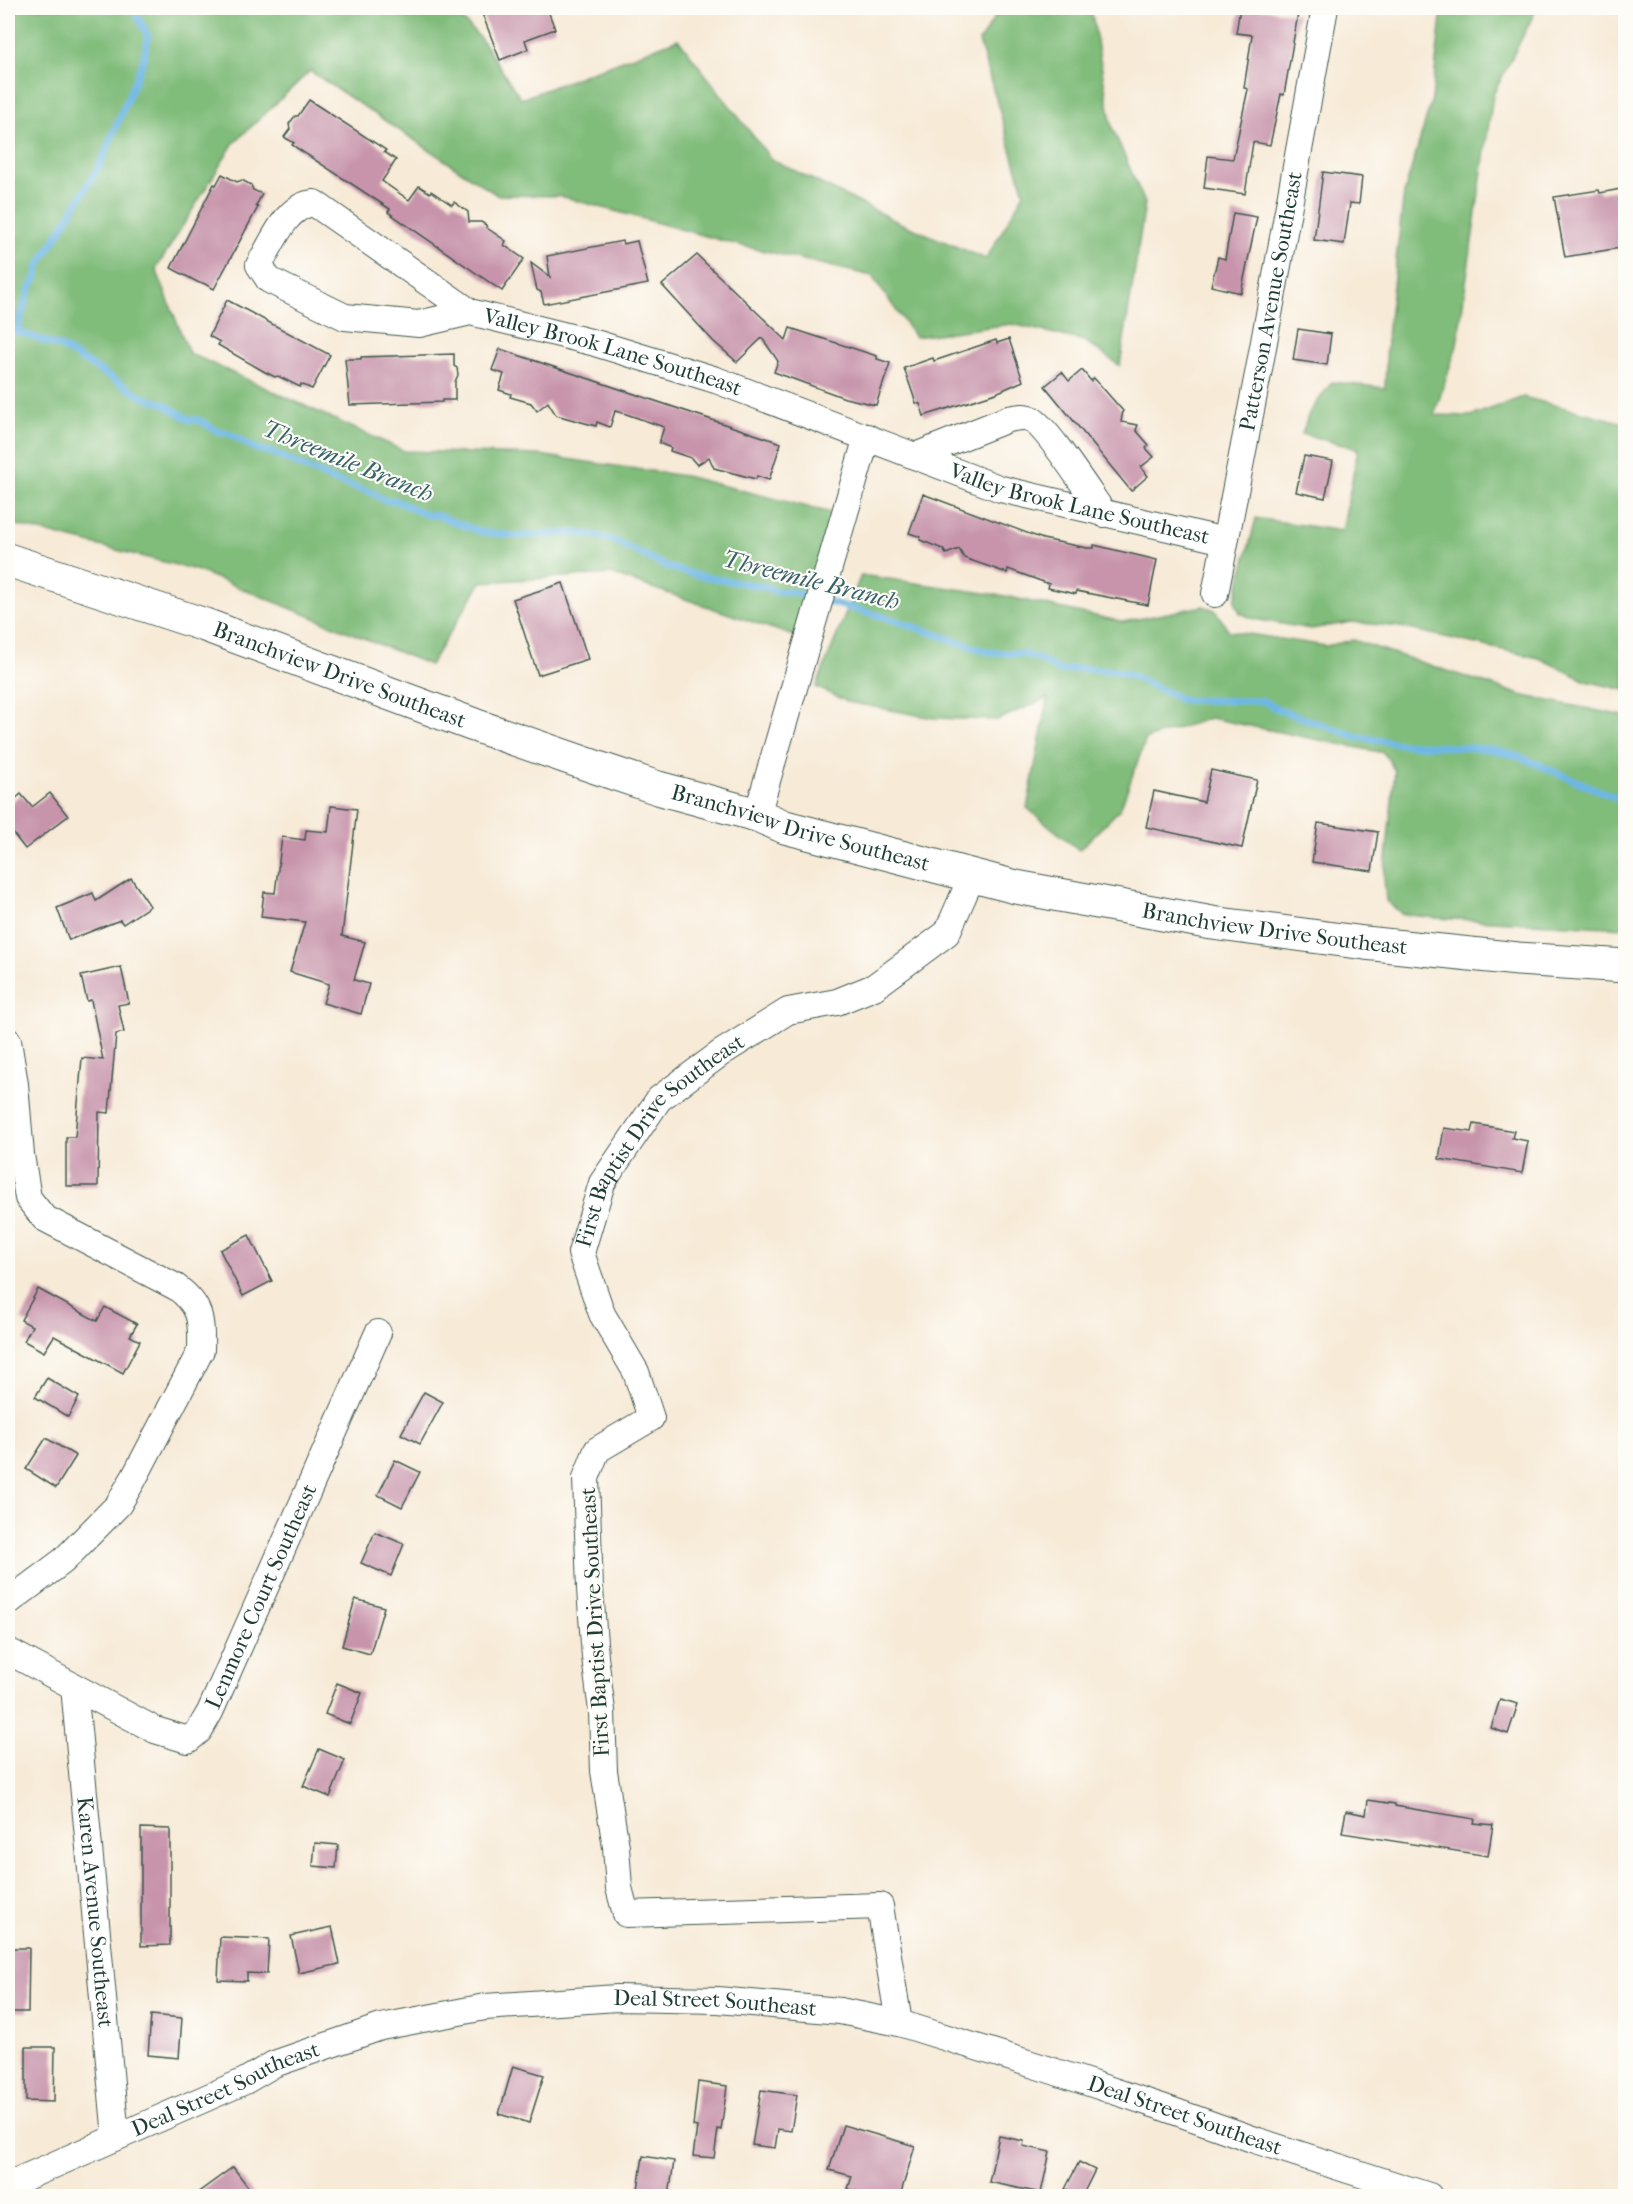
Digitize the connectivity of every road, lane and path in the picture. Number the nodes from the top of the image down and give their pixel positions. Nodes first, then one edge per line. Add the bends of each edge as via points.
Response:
1 (1325, 8) edge
2 (470, 312) junction
3 (867, 437) junction
4 (915, 456) junction
5 (1104, 514) junction
6 (1225, 541) junction
7 (8, 560) edge
8 (1215, 594) dead end
9 (757, 815) junction
10 (972, 876) junction
11 (1626, 966) edge
12 (8, 1041) edge
13 (378, 1333) dead end
14 (8, 1602) edge
15 (8, 1652) edge
16 (74, 1687) junction
17 (899, 2024) junction
18 (116, 2137) junction
19 (13, 2188) edge
20 (1429, 2196) edge

1 - 6 street, Patterson Avenue Southeast
2 - 2 street, Valley Brook Lane Southeast via 419,324 345,317 269,280 259,265 291,212 303,204 314,203
2 - 3 street, Valley Brook Lane Southeast via 595,343 716,380
3 - 4 street, Valley Brook Lane Southeast
3 - 9 street
4 - 5 street, Valley Brook Lane Southeast via 1001,489
4 - 5 street via 1008,419 1031,419
5 - 6 street, Valley Brook Lane Southeast
6 - 8 street, Patterson Avenue Southeast
7 - 9 main road, Branchview Drive Southeast via 205,625 648,785
9 - 10 main road, Branchview Drive Southeast via 785,827
10 - 11 main road, Branchview Drive Southeast via 1212,923 1518,959
10 - 17 street, First Baptist Drive Southeast via 947,933 874,987 837,1002 788,1011 721,1053 659,1099 602,1183 581,1253 602,1314 636,1372 651,1418 597,1450 586,1478 604,1771 626,1914 880,1906
12 - 14 street via 28,1198 44,1218 176,1287 199,1312 202,1331 201,1350 118,1505 63,1561
13 - 16 street, Lenmore Court Southeast via 199,1731 188,1740 155,1730
15 - 16 street
16 - 18 street, Karen Avenue Southeast
17 - 18 street, Deal Street Southeast via 840,2011 718,2000 617,1998 485,2007 381,2027 274,2064 245,2081
17 - 20 street, Deal Street Southeast
18 - 19 street, Deal Street Southeast

